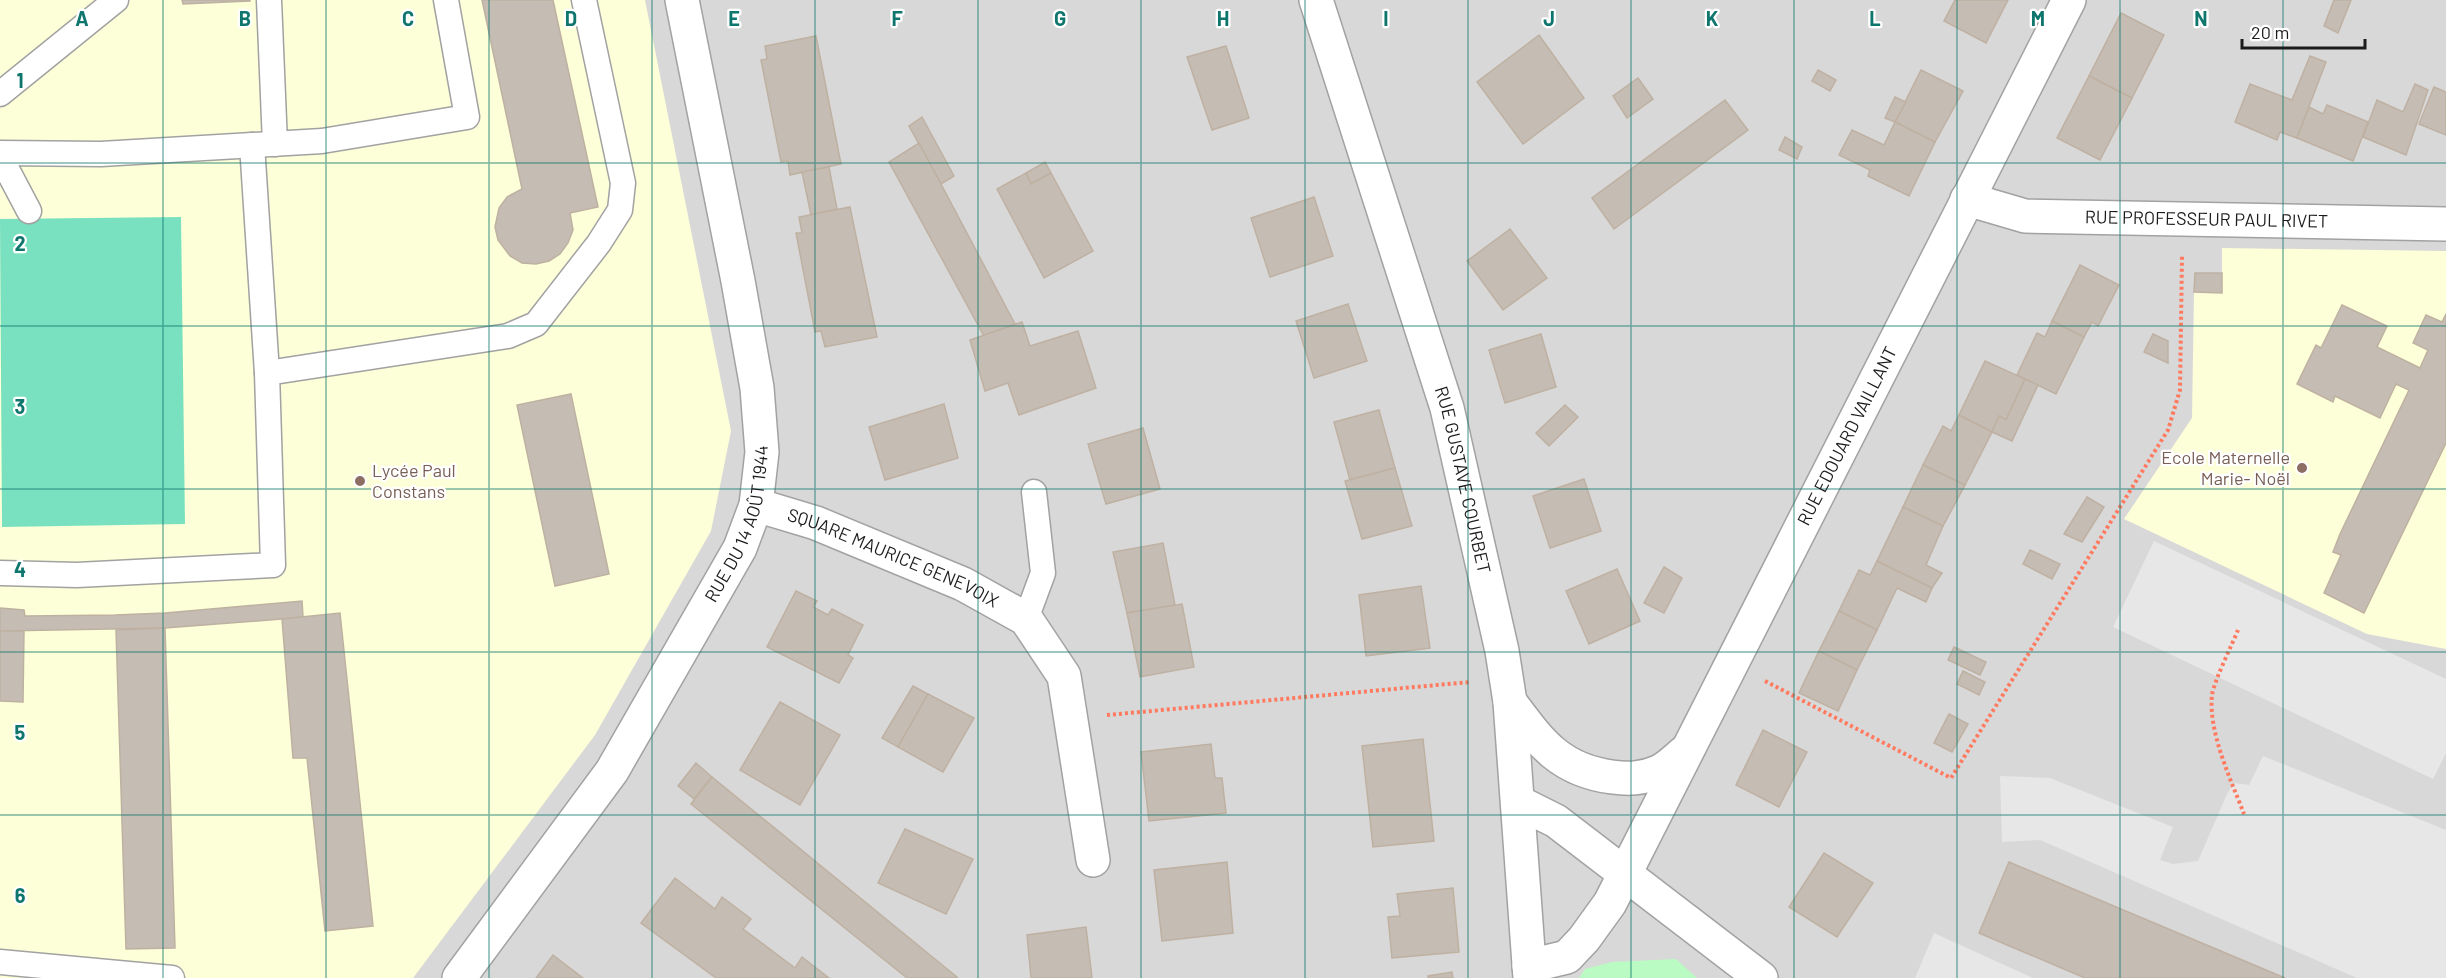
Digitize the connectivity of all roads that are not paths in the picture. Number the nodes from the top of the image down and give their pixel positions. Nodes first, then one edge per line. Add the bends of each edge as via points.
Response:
1 (116, 0) edge
2 (269, 0) edge
3 (446, 0) edge
4 (584, 0) edge
5 (682, 0) edge
6 (1316, 0) edge
7 (2069, 0) edge
8 (0, 94) edge
9 (263, 144) junction
10 (0, 154) edge
11 (1967, 199) junction
12 (30, 211) dead end
13 (2446, 224) edge
14 (267, 373) junction
15 (1034, 492) dead end
16 (756, 505) junction
17 (0, 573) edge
18 (1026, 619) junction
19 (1508, 691) junction
20 (1691, 747) junction
21 (1518, 802) junction
22 (1093, 860) dead end
23 (1626, 874) junction
24 (0, 962) edge
25 (1529, 972) edge
26 (172, 978) edge
27 (459, 978) edge
28 (1761, 978) edge

1 - 8 lane
2 - 9 lane
3 - 9 lane via 467,117 322,141
4 - 14 lane via 623,183 620,210 536,324 508,336
5 - 16 street, RUE DU 14 AOÛT 1944 via 757,388 762,452
6 - 19 street, RUE GUSTAVE COURBET via 1447,408 1503,651
7 - 11 street, RUE EDOUARD VAILLANT
9 - 10 lane via 100,154
9 - 14 lane
10 - 12 lane
11 - 13 street, RUE PROFESSEUR PAUL RIVET via 2025,216
11 - 20 street, RUE EDOUARD VAILLANT
14 - 17 lane via 273,565 77,575
15 - 18 lane via 1042,573
16 - 18 street, SQUARE MAURICE GENEVOIX via 816,523 963,584
16 - 27 street, RUE DU 14 AOÛT 1944 via 740,548 612,771
18 - 22 street, SQUARE MAURICE GENEVOIX via 1064,676
19 - 20 street via 1536,737 1562,761 1589,774 1632,779 1658,772
19 - 21 street, RUE GUSTAVE COURBET
20 - 23 street, RUE EDOUARD VAILLANT
21 - 23 street via 1556,821
21 - 25 street, RUE GUSTAVE COURBET
23 - 25 street, RUE EDOUARD VAILLANT via 1610,903 1567,957
23 - 28 street
24 - 26 lane

